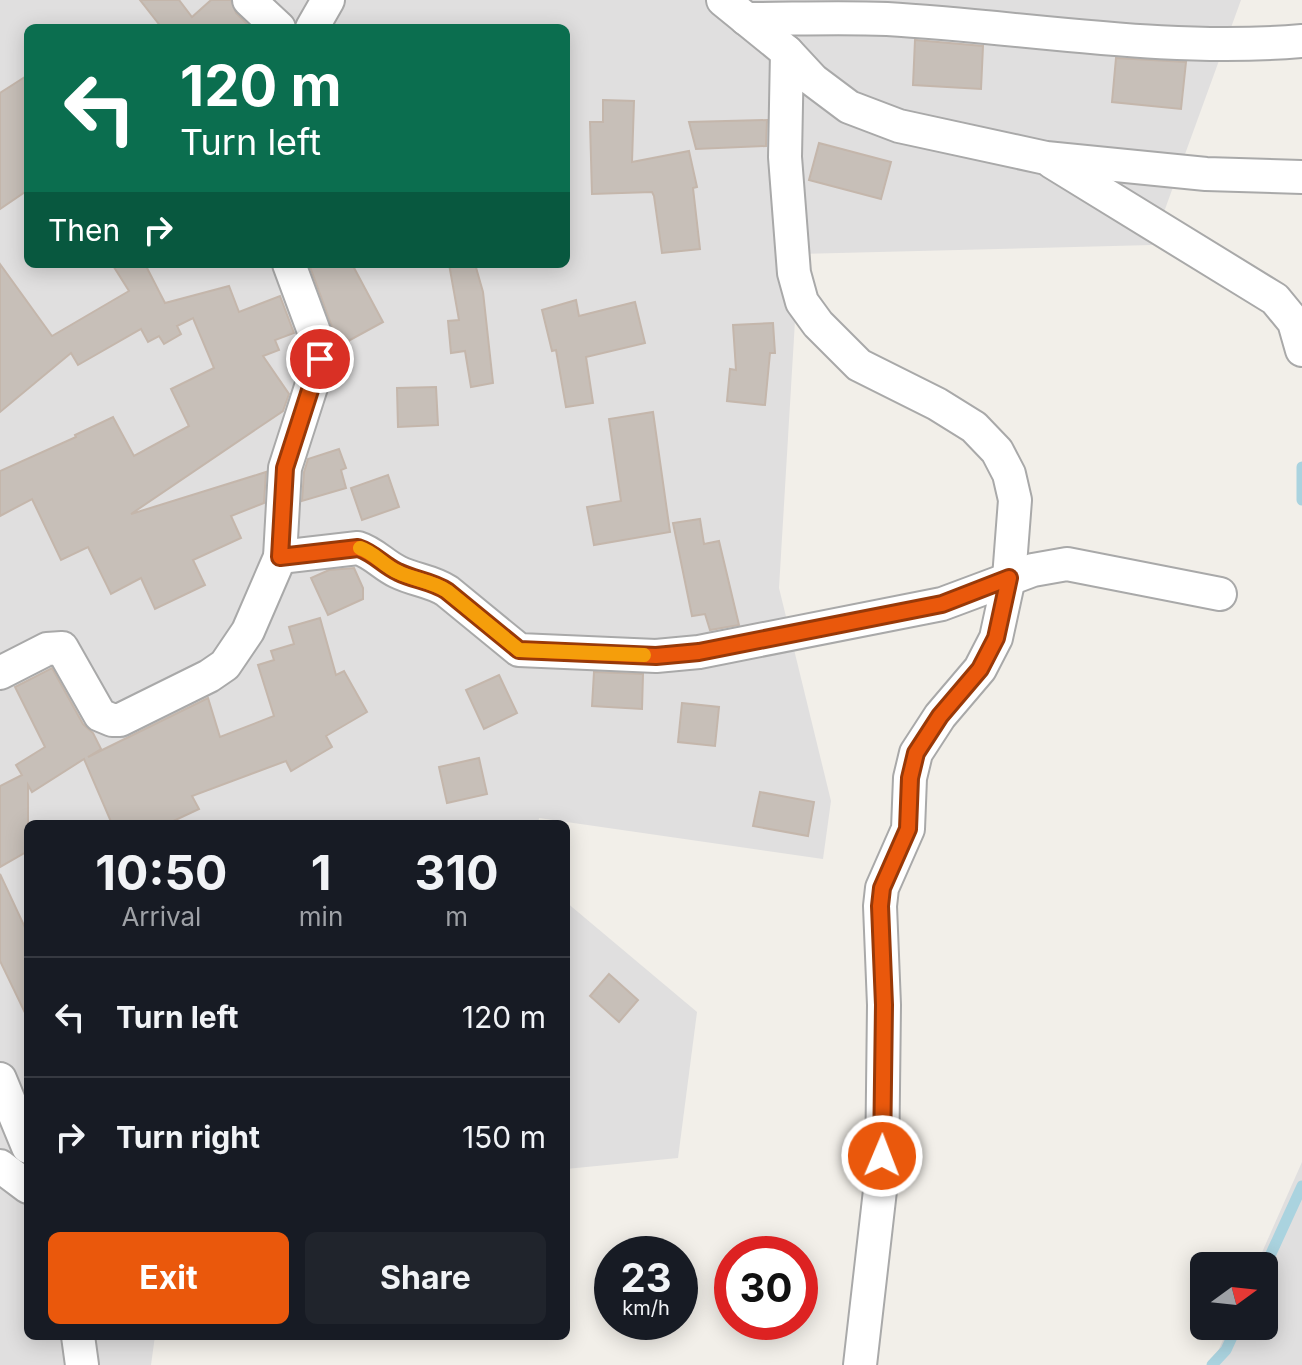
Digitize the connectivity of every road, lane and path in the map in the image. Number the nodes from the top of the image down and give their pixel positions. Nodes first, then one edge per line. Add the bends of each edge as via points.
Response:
1 (249, 0) edge
2 (328, 0) edge
3 (734, 10) edge
4 (275, 24) edge
5 (314, 24) edge
6 (1302, 41) edge
7 (787, 52) junction
8 (1046, 158) junction
9 (1302, 177) edge
10 (290, 268) edge
11 (1302, 350) edge
12 (280, 557) junction
13 (1009, 578) junction
14 (1220, 594) dead end
15 (0, 673) edge
16 (0, 1079) edge
17 (24, 1137) edge
18 (0, 1166) edge
19 (24, 1184) edge
20 (79, 1340) edge
21 (82, 1365) edge
22 (860, 1365) edge

1 - 4 street
2 - 5 street
3 - 6 street via 1130,41
3 - 7 street
7 - 8 street via 849,107 899,126
7 - 13 street via 785,157 794,273 802,302 859,365 974,427 997,451 1015,500
8 - 9 street via 1206,174
8 - 11 street via 1275,299 1294,322
10 - 12 street via 320,359 285,468
12 - 13 street via 368,551 398,572 438,585 519,650 656,656 942,604
12 - 15 street via 248,631 225,665 120,720 100,715 62,648 47,649
13 - 14 street via 1067,564
13 - 22 street via 996,638 980,669 916,753 908,829 882,888 882,1173
16 - 17 street
18 - 19 street
20 - 21 street

